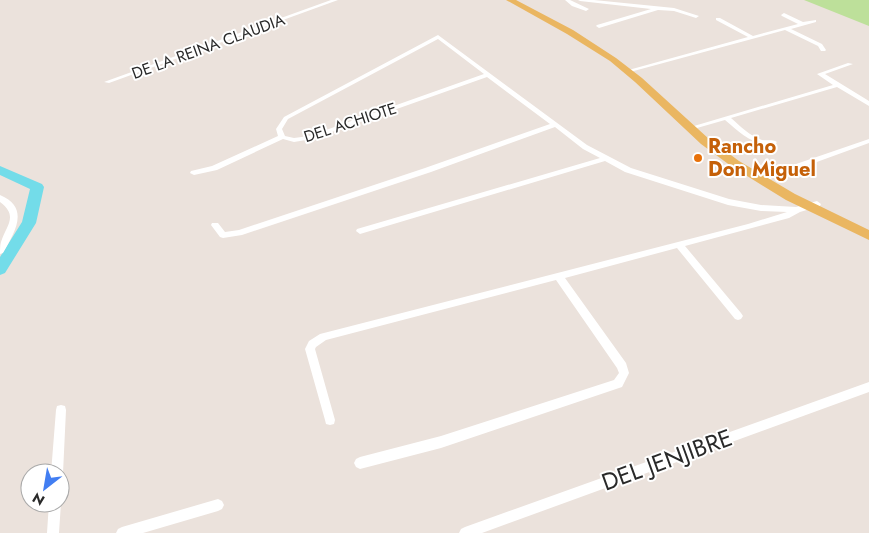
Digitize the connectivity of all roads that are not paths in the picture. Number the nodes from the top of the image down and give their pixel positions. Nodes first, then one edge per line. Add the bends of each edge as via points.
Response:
1 (336, 0) edge
2 (510, 0) edge
3 (522, 0) edge
4 (567, 0) edge
5 (580, 0) edge
6 (658, 8) junction
7 (586, 9) dead end
8 (784, 15) dead end
9 (696, 16) dead end
10 (718, 19) dead end
11 (814, 21) dead end
12 (802, 24) junction
13 (599, 26) dead end
14 (787, 29) junction
15 (753, 38) junction
16 (824, 50) dead end
17 (850, 64) dead end
18 (632, 70) junction
19 (487, 75) junction
20 (107, 82) dead end
21 (838, 85) junction
22 (869, 104) edge
23 (726, 118) junction
24 (554, 125) junction
25 (697, 126) junction
26 (282, 137) junction
27 (869, 141) edge
28 (774, 142) dead end
29 (604, 159) junction
30 (194, 173) dead end
31 (767, 177) junction
32 (0, 198) edge
33 (812, 205) junction
34 (796, 210) junction
35 (215, 225) dead end
36 (869, 228) edge
37 (360, 231) dead end
38 (869, 235) edge
39 (679, 245) junction
40 (0, 251) edge
41 (559, 276) junction
42 (738, 316) dead end
43 (869, 387) edge
44 (61, 410) dead end
45 (330, 420) dead end
46 (58, 463) edge
47 (360, 463) dead end
48 (218, 505) dead end
49 (54, 513) edge
50 (53, 533) edge
51 (122, 533) edge
52 (465, 533) edge

1 - 20 street, DE LA REINA CLAUDIA
2 - 18 main road via 589,42
3 - 18 main road via 599,42
4 - 7 street
5 - 6 street
6 - 9 street
6 - 13 street
8 - 12 street
10 - 15 street
11 - 12 street
12 - 14 street
14 - 15 street
14 - 16 street
15 - 18 street
17 - 21 street via 820,74
18 - 25 main road
18 - 33 main road via 716,150 774,188
19 - 24 street
19 - 26 street, DEL ACHIOTE via 310,138 294,140
19 - 26 street, DEL ACHIOTE via 438,37 286,118 279,129
21 - 22 street
21 - 23 street
23 - 25 street
23 - 28 street via 757,142
24 - 29 street
24 - 35 street via 239,234 223,234
25 - 31 main road
26 - 30 street via 214,168
27 - 31 street
29 - 34 street via 654,180 728,202
29 - 37 street
31 - 33 main road
32 - 40 street via 10,205 15,215
33 - 34 street
33 - 36 main road
33 - 38 main road
34 - 39 street via 786,216
39 - 41 street
39 - 42 street
41 - 45 street via 322,337 310,349
41 - 47 street via 622,366 624,373 618,384 441,442
43 - 52 street, DEL JENJIBRE
44 - 46 street
48 - 51 street
49 - 50 street

